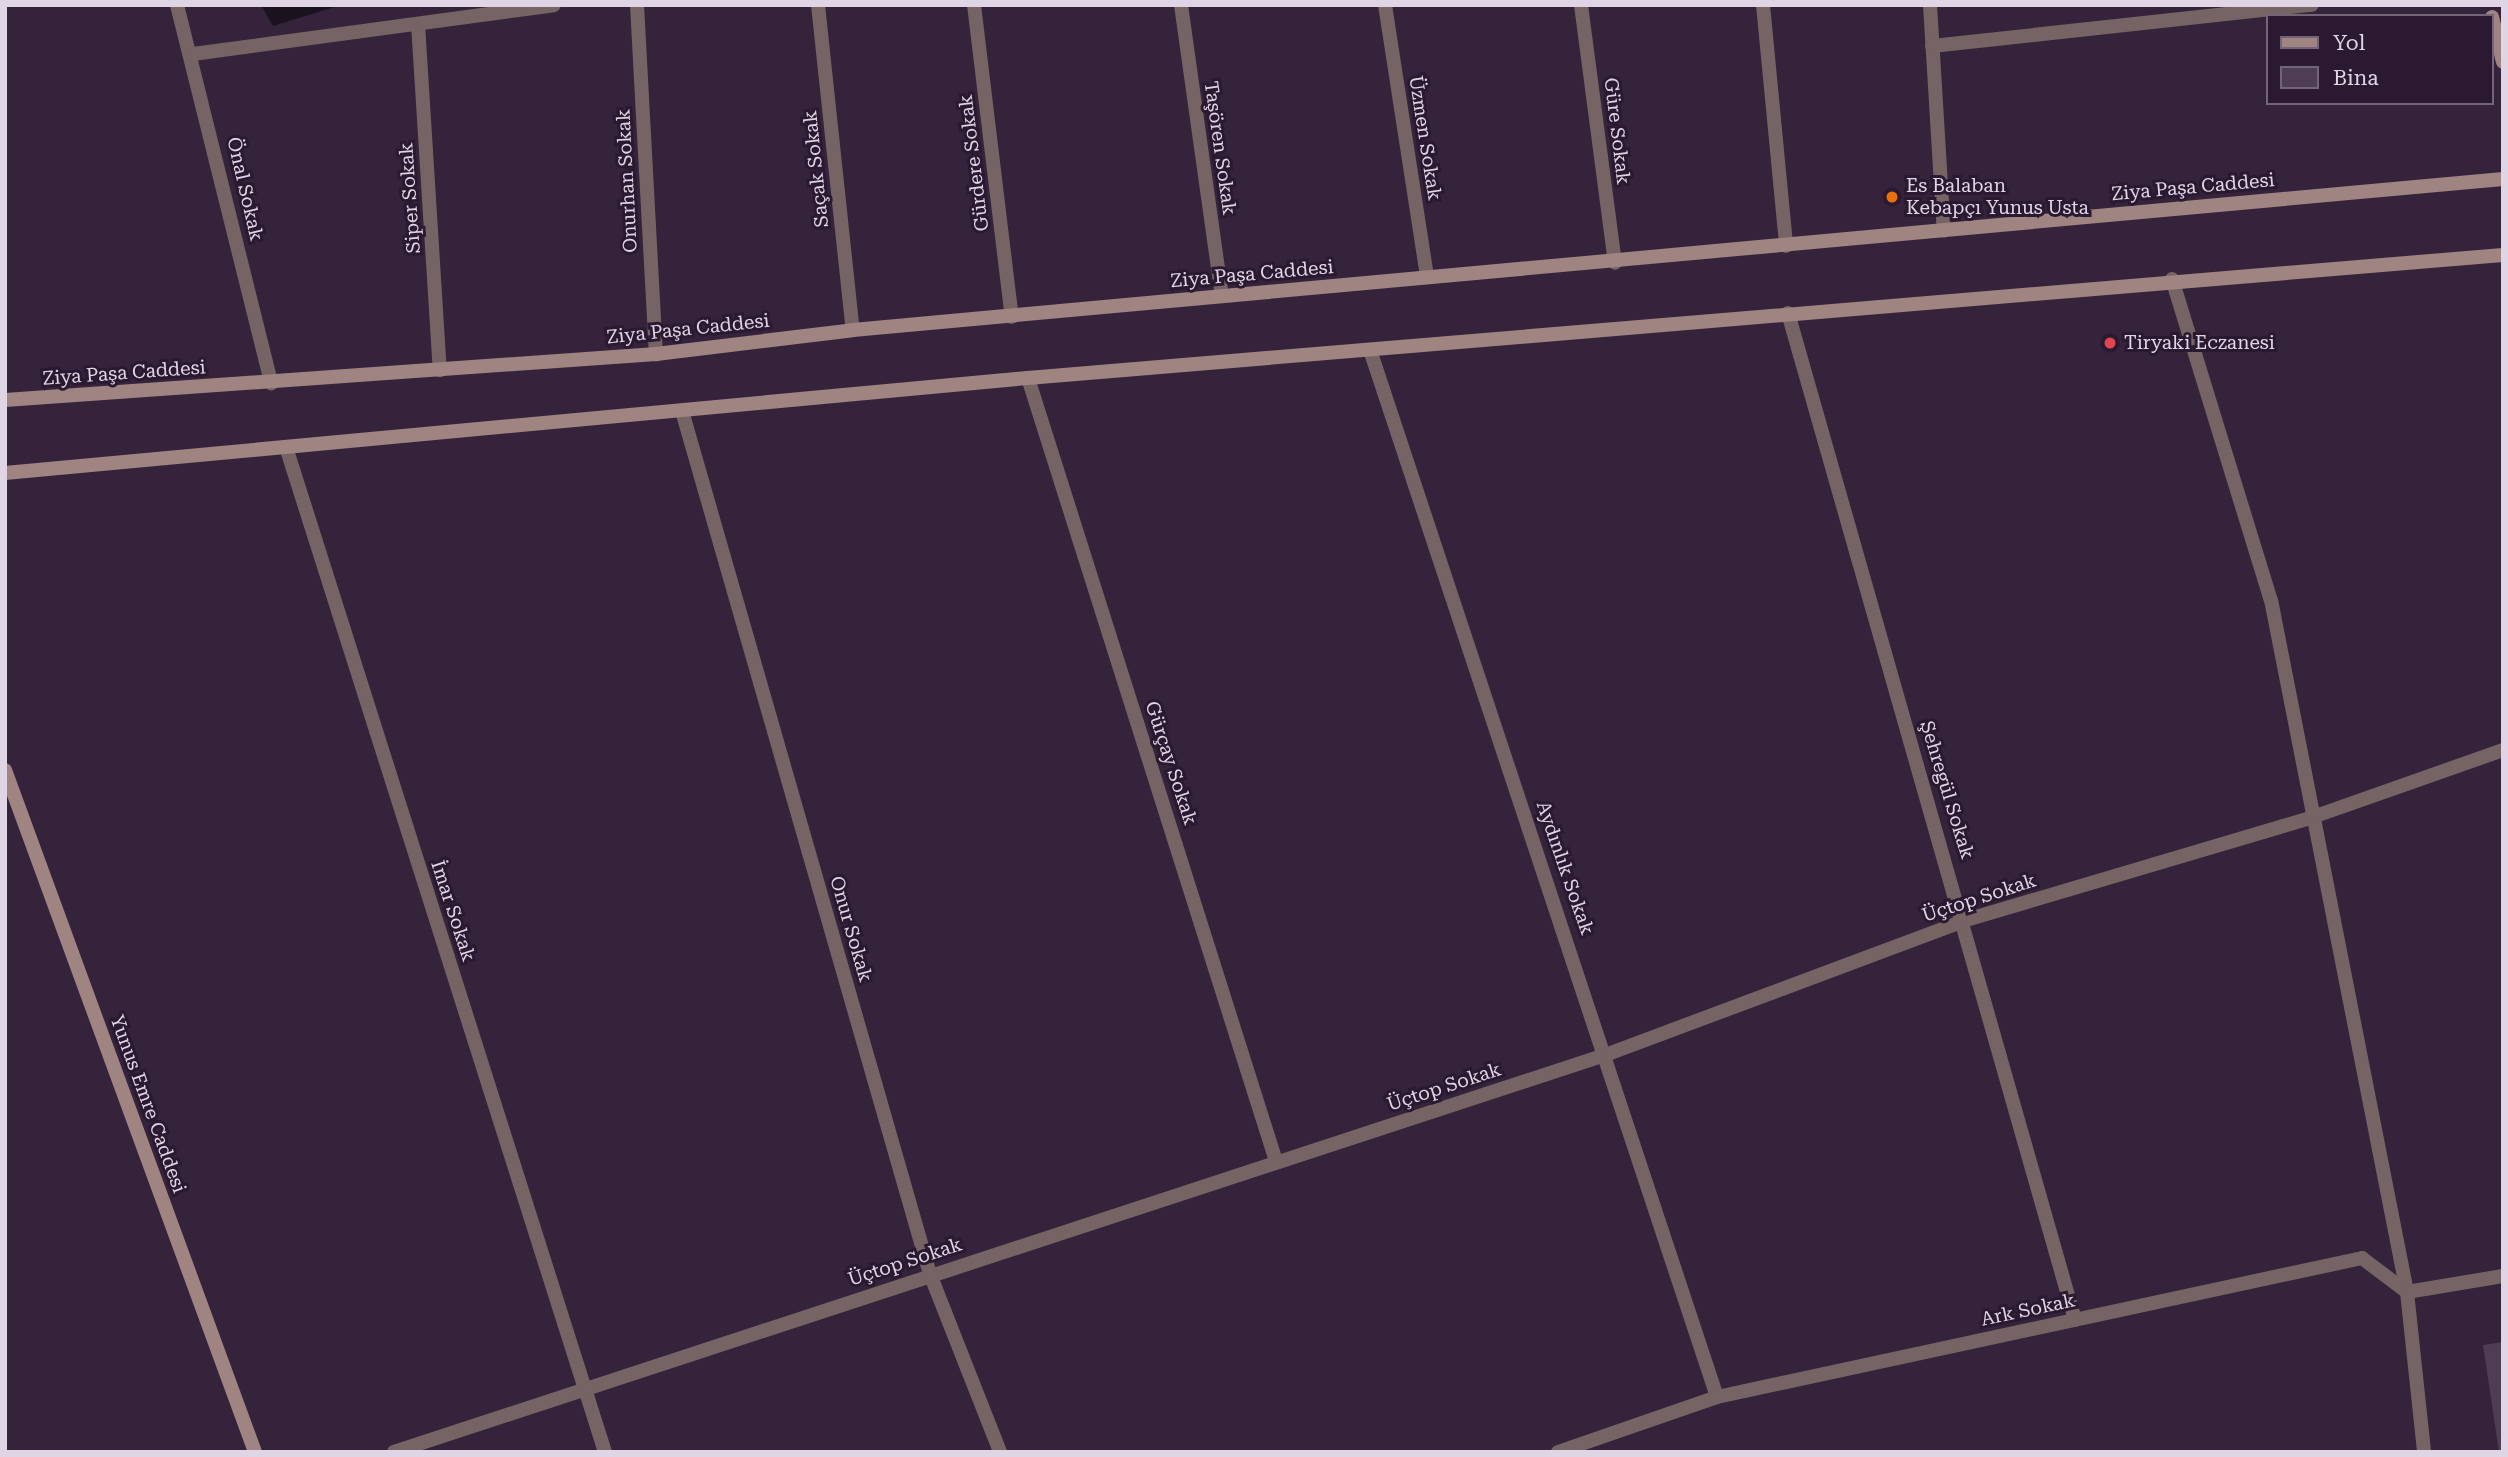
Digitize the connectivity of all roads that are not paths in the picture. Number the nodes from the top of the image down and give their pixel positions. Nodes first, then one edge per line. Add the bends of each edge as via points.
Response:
1 (177, 5) edge
2 (554, 5) edge
3 (637, 5) edge
4 (818, 5) edge
5 (974, 5) edge
6 (1181, 5) edge
7 (1385, 5) edge
8 (1581, 5) edge
9 (1763, 5) edge
10 (1930, 5) edge
11 (2312, 5) edge
12 (418, 24) junction
13 (2494, 24) edge
14 (1932, 46) junction
15 (193, 54) junction
16 (2503, 62) edge
17 (2503, 179) edge
18 (1944, 231) junction
19 (1786, 246) junction
20 (2503, 255) edge
21 (1615, 263) junction
22 (1427, 277) junction
23 (2172, 279) junction
24 (1222, 296) junction
25 (1788, 313) junction
26 (1012, 317) junction
27 (853, 330) junction
28 (1371, 353) junction
29 (656, 354) junction
30 (440, 370) junction
31 (1028, 378) junction
32 (271, 383) junction
33 (5, 400) edge
34 (682, 411) junction
35 (286, 447) junction
36 (5, 473) edge
37 (2503, 750) edge
38 (5, 770) edge
39 (2310, 818) junction
40 (1966, 920) junction
41 (1608, 1055) junction
42 (1276, 1161) junction
43 (930, 1274) junction
44 (2503, 1276) edge
45 (2407, 1292) junction
46 (2075, 1320) junction
47 (584, 1387) junction
48 (1717, 1396) junction
49 (255, 1452) edge
50 (394, 1452) edge
51 (605, 1452) edge
52 (1000, 1452) edge
53 (1558, 1452) edge
54 (2424, 1452) edge

1 - 15 street, Önal Sokak
2 - 12 street
3 - 29 street, Onurhan Sokak
4 - 27 street, Saçak Sokak
5 - 26 street, Gürdere Sokak
6 - 24 street, Taşören Sokak
7 - 22 street, Üzmen Sokak
8 - 21 street, Güre Sokak
9 - 19 street
10 - 14 street
11 - 14 street
12 - 15 street
12 - 30 street, Siper Sokak
13 - 16 main road
14 - 18 street
15 - 32 street, Önal Sokak
17 - 18 main road, Ziya Paşa Caddesi
18 - 19 main road, Ziya Paşa Caddesi
19 - 21 main road, Ziya Paşa Caddesi
20 - 23 main road
21 - 22 main road, Ziya Paşa Caddesi
22 - 24 main road, Ziya Paşa Caddesi
23 - 25 main road
23 - 39 street via 2271,600
24 - 26 main road, Ziya Paşa Caddesi
25 - 28 main road
25 - 40 street, Şehregül Sokak
26 - 27 main road, Ziya Paşa Caddesi
27 - 29 main road, Ziya Paşa Caddesi
28 - 31 main road
28 - 41 street, Aydınlık Sokak
29 - 30 main road, Ziya Paşa Caddesi
30 - 32 main road, Ziya Paşa Caddesi
31 - 34 main road
31 - 42 street, Gürçay Sokak
32 - 33 main road, Ziya Paşa Caddesi
34 - 35 main road
34 - 43 street, Onur Sokak
35 - 36 main road
35 - 47 street, İmar Sokak
37 - 39 street, Üçtop Sokak
38 - 49 main road, Yunus Emre Caddesi
39 - 40 street, Üçtop Sokak
39 - 45 street
40 - 41 street, Üçtop Sokak
40 - 46 street, Şehregül Sokak
41 - 42 street, Üçtop Sokak
41 - 48 street, Aydınlık Sokak
42 - 43 street, Üçtop Sokak
43 - 47 street, Üçtop Sokak
43 - 52 street, Onur Sokak
44 - 45 street
45 - 46 street, Ark Sokak via 2362,1258
45 - 54 street
46 - 48 street, Ark Sokak
47 - 50 street, Üçtop Sokak
47 - 51 street, İmar Sokak
48 - 53 street, Ark Sokak

